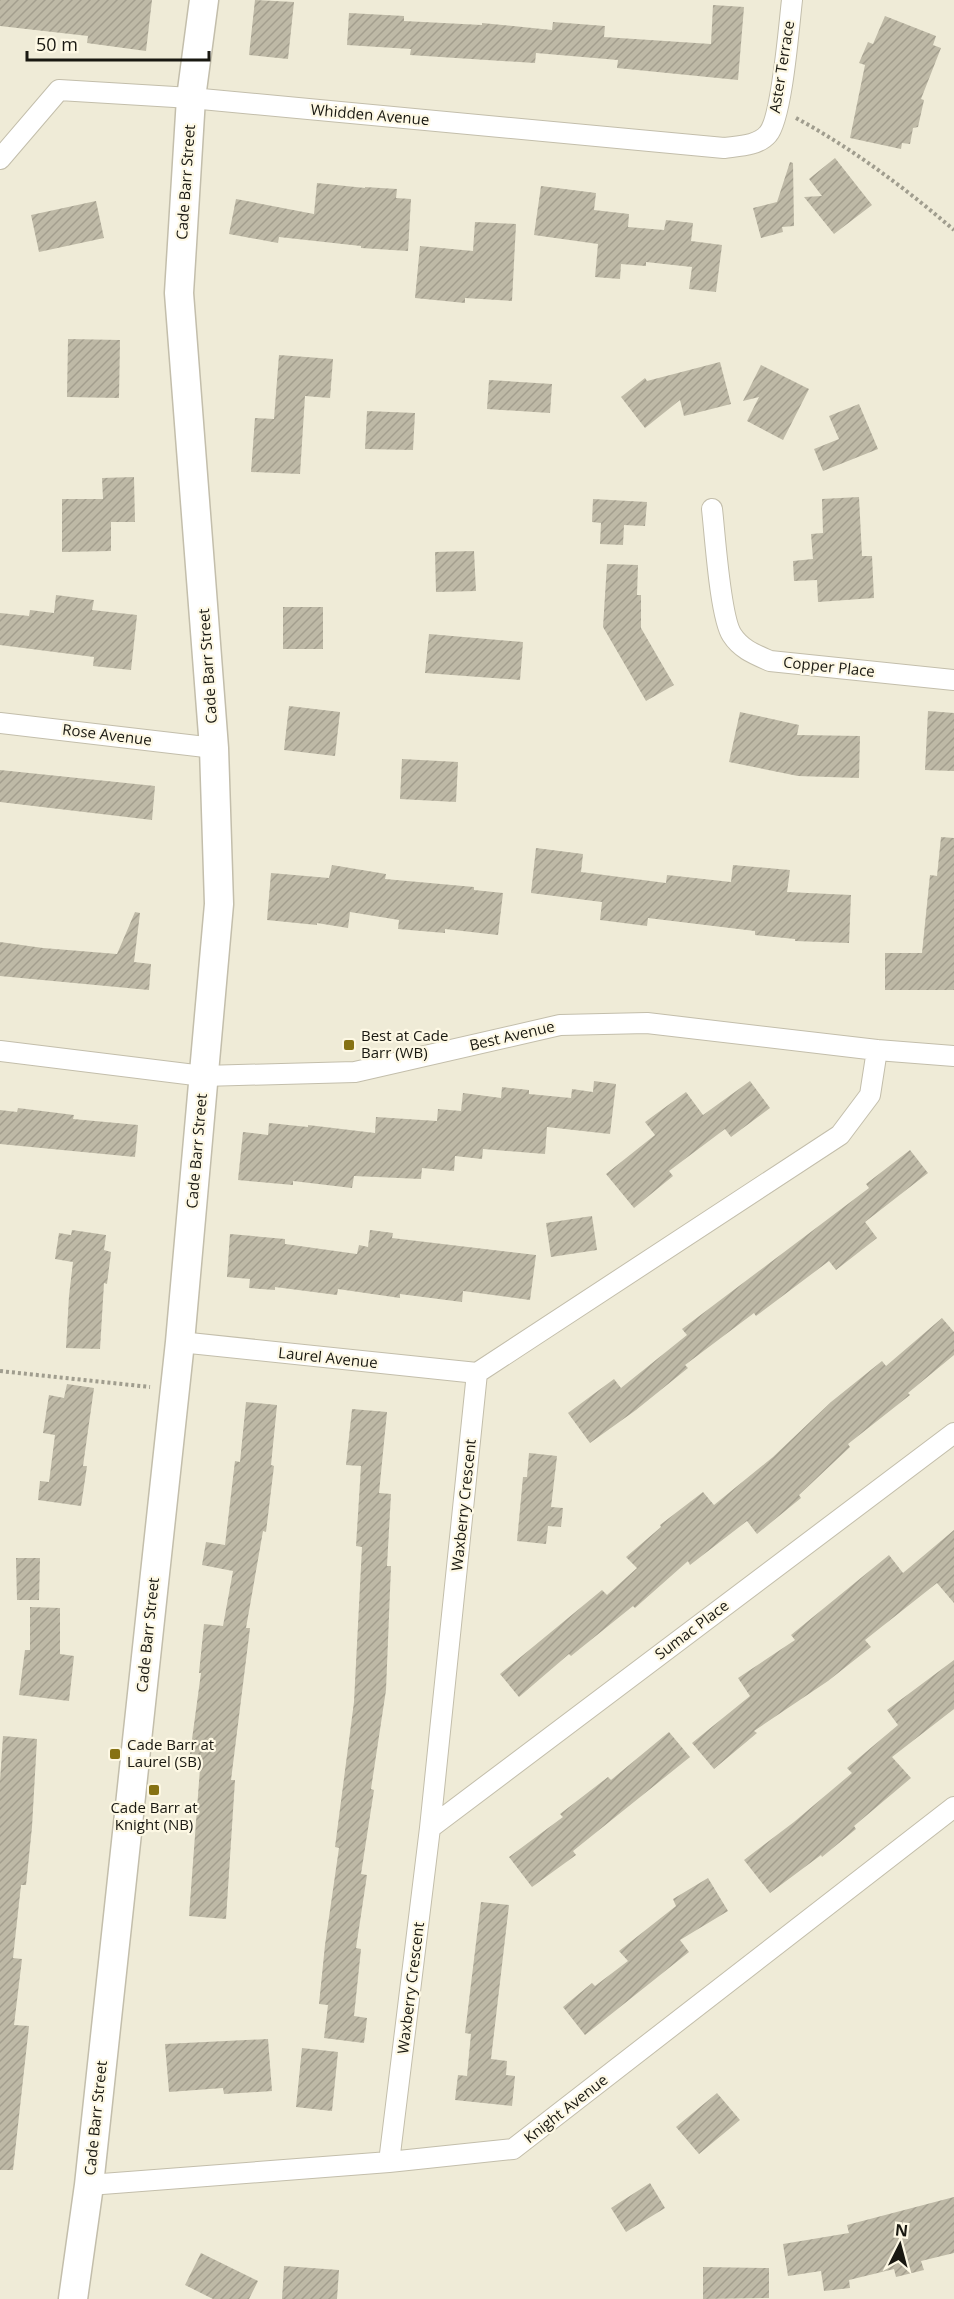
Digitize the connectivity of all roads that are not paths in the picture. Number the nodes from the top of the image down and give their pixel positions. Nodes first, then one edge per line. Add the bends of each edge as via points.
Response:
1 (204, 0) edge
2 (792, 0) edge
3 (191, 98) junction
4 (768, 134) joint
5 (0, 159) edge
6 (712, 509) dead end
7 (954, 680) edge
8 (0, 723) edge
9 (214, 748) junction
10 (877, 1050) junction
11 (0, 1051) edge
12 (954, 1056) edge
13 (203, 1076) junction
14 (180, 1342) junction
15 (477, 1374) junction
16 (954, 1433) edge
17 (954, 1807) edge
18 (430, 1828) junction
19 (389, 2162) junction
20 (89, 2185) junction
21 (73, 2299) edge

1 - 3 street, Cade Barr Street
2 - 4 street, Aster Terrace via 778,109
3 - 4 street, Whidden Avenue via 724,148 751,144
3 - 5 street, Whidden Avenue via 59,90
3 - 9 street, Cade Barr Street via 179,293
6 - 7 street, Copper Place via 724,609 730,633 745,650 770,661
8 - 9 street, Rose Avenue
9 - 13 street, Cade Barr Street via 219,904
10 - 12 street, Best Avenue
10 - 13 street, Best Avenue via 647,1023 560,1025 355,1072
10 - 15 street via 870,1095 840,1135
11 - 13 street, Best Avenue
13 - 14 street, Cade Barr Street
14 - 15 street, Laurel Avenue
14 - 20 street, Cade Barr Street
15 - 18 street, Waxberry Crescent
16 - 18 street, Sumac Place
17 - 19 street, Knight Avenue via 513,2149
18 - 19 street, Waxberry Crescent
19 - 20 street, Knight Avenue
20 - 21 street, Cade Barr Street

